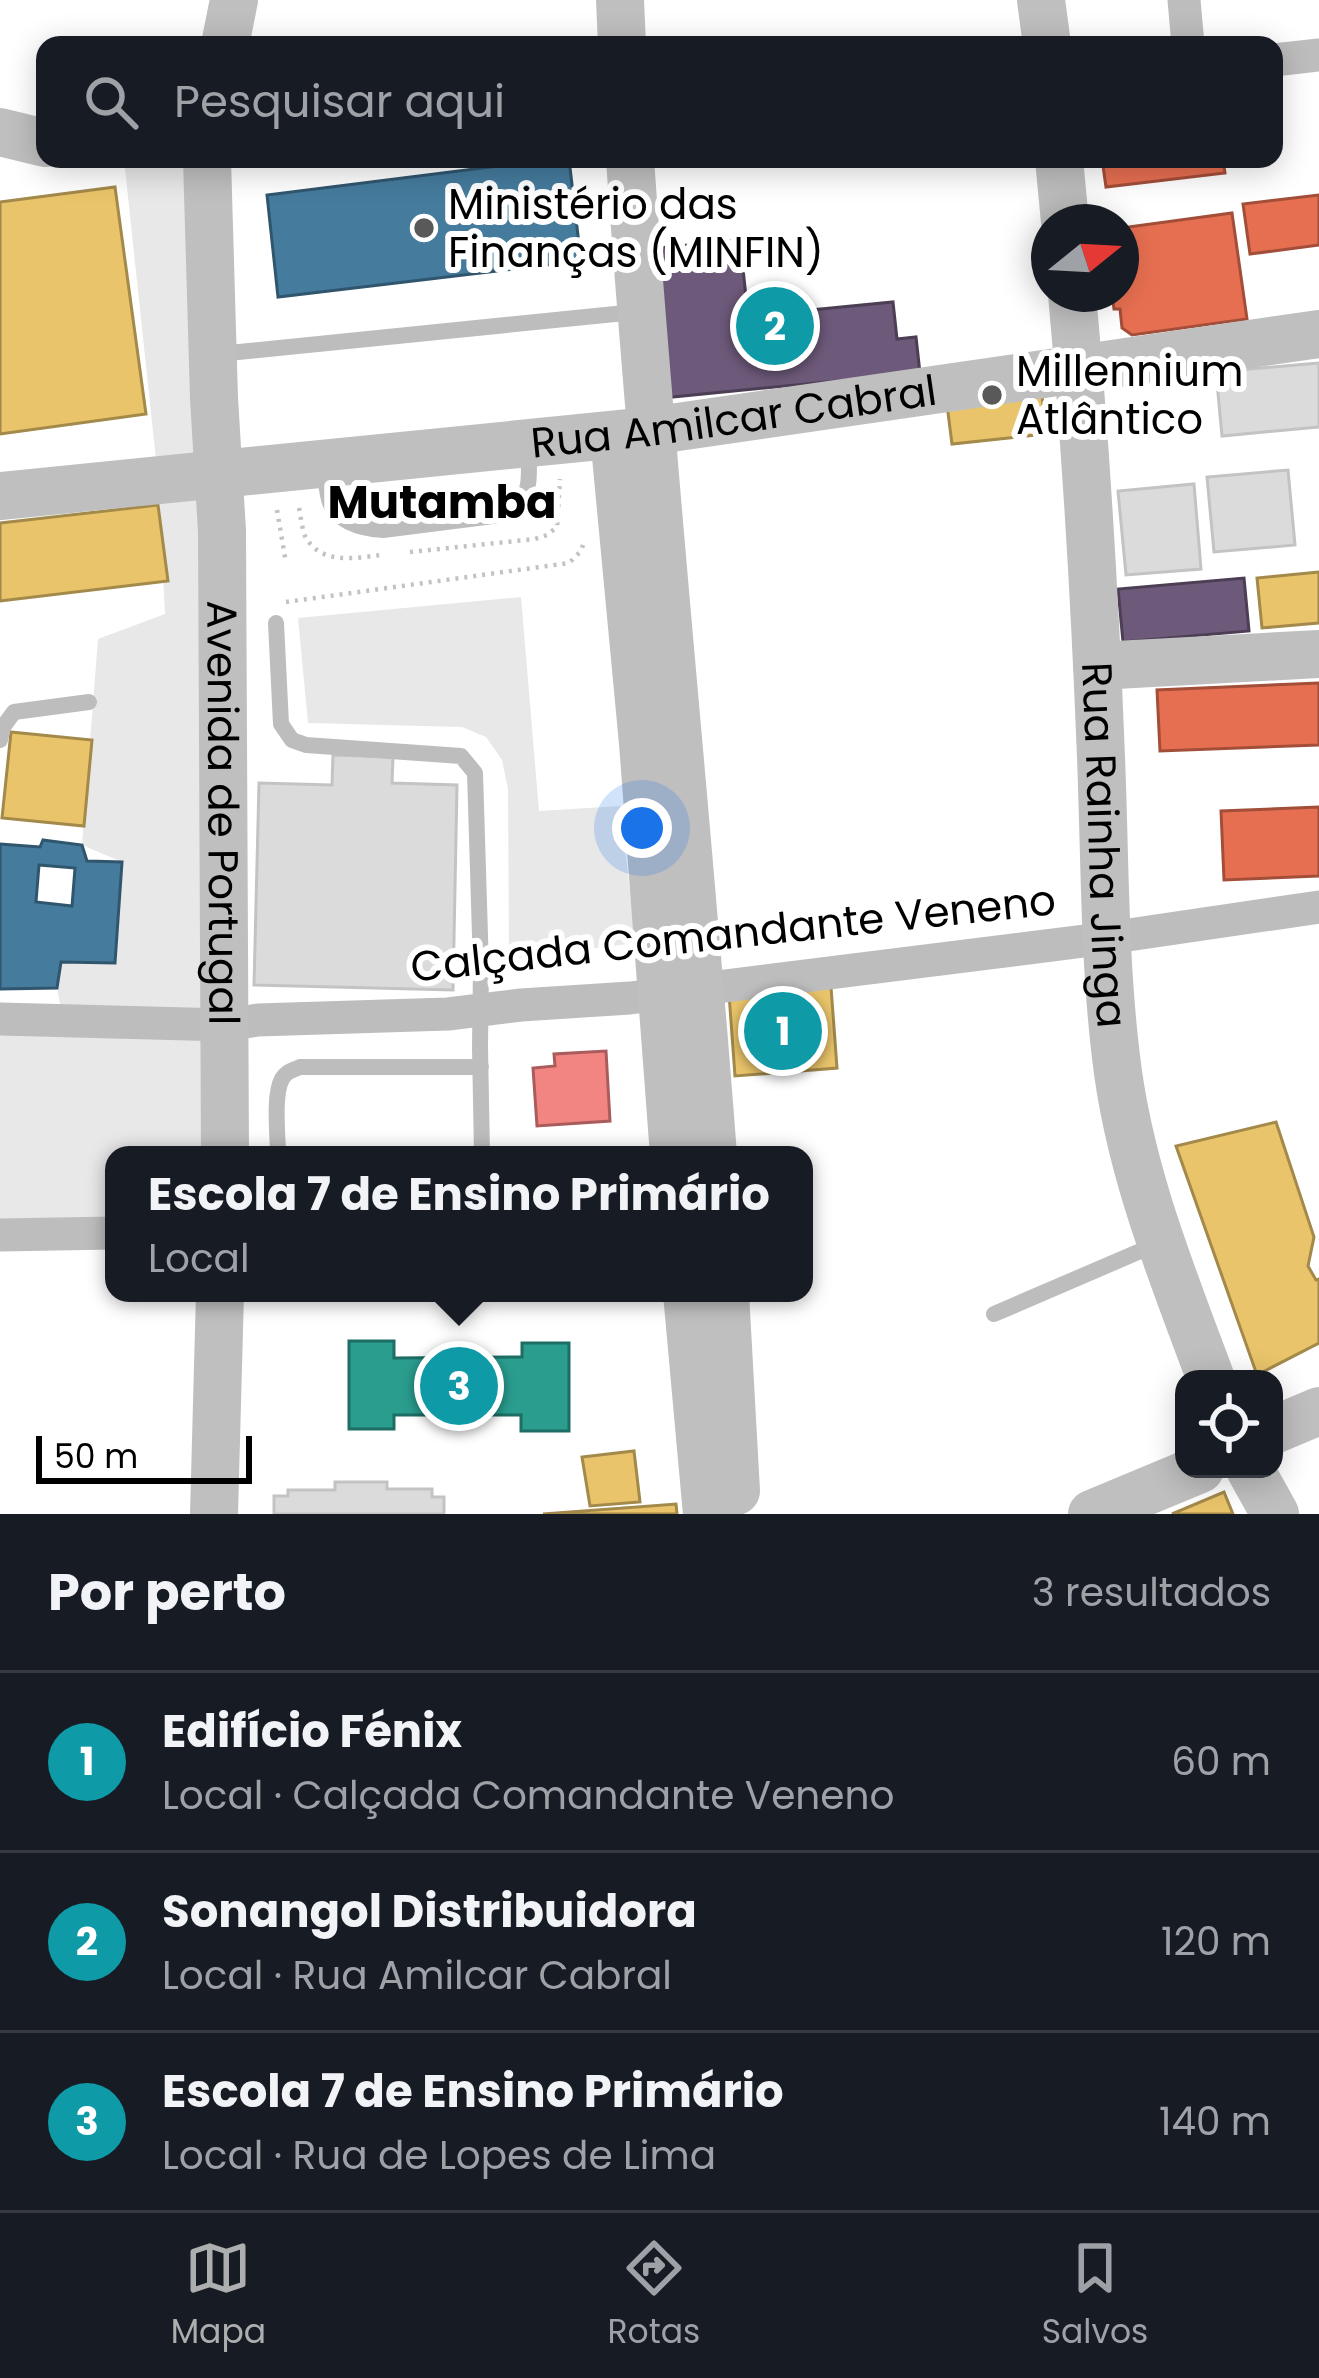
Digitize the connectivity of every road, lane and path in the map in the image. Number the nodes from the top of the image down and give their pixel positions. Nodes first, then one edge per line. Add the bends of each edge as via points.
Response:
1 (233, 0) edge
2 (620, 0) edge
3 (1041, 0) edge
4 (1184, 0) edge
5 (227, 36) edge
6 (622, 36) edge
7 (1046, 36) edge
8 (1187, 36) edge
9 (1319, 55) edge
10 (1283, 59) edge
11 (0, 132) edge
12 (36, 141) edge
13 (207, 168) edge
14 (630, 168) edge
15 (1060, 168) edge
16 (1063, 204) edge
17 (640, 311) junction
18 (1073, 312) edge
19 (1319, 334) edge
20 (212, 354) junction
21 (1078, 367) junction
22 (632, 433) junction
23 (528, 445) junction
24 (324, 465) junction
25 (218, 473) junction
26 (0, 496) edge
27 (278, 510) dead end
28 (588, 530) dead end
29 (286, 563) dead end
30 (277, 623) joint
31 (1319, 654) edge
32 (1097, 666) junction
33 (89, 702) dead end
34 (0, 740) edge
35 (1319, 907) edge
36 (1108, 938) junction
37 (681, 991) junction
38 (482, 1010) junction
39 (0, 1019) edge
40 (226, 1025) junction
41 (481, 1067) junction
42 (225, 1146) edge
43 (278, 1146) edge
44 (482, 1146) edge
45 (674, 1146) edge
46 (710, 1146) edge
47 (105, 1233) edge
48 (0, 1235) edge
49 (1160, 1243) junction
50 (220, 1302) edge
51 (688, 1302) edge
52 (726, 1302) edge
53 (994, 1314) dead end
54 (1208, 1370) edge
55 (1319, 1412) edge
56 (1283, 1426) edge
57 (1179, 1478) edge
58 (1255, 1478) edge
59 (214, 1514) edge
60 (706, 1514) edge
61 (738, 1514) edge
62 (1093, 1514) edge
63 (1275, 1514) edge

1 - 5 main road
2 - 6 main road
3 - 7 main road
4 - 8 street
9 - 10 street
11 - 12 main road
13 - 20 main road, Avenida de Portugal
14 - 17 main road
15 - 16 main road
17 - 20 lane
17 - 22 main road
18 - 21 main road, Rua Rainha Jinga
19 - 21 main road, Rua Amilcar Cabral
20 - 25 main road, Avenida de Portugal
21 - 22 main road, Rua Amilcar Cabral
21 - 32 main road, Rua Rainha Jinga
22 - 23 main road, Rua Amilcar Cabral
22 - 37 main road
23 - 24 main road, Rua Amilcar Cabral
23 - 24 lane via 529,484 509,514 383,530 364,530 331,505
24 - 25 main road, Rua Amilcar Cabral
25 - 26 main road, Rua Amilcar Cabral
25 - 40 main road, Avenida de Portugal
27 - 29 path
28 - 30 path via 569,563 276,604
30 - 38 lane via 281,724 292,740 461,756 475,773
31 - 32 main road
32 - 36 main road, Rua Rainha Jinga
33 - 34 lane via 14,712
35 - 36 street, Calçada Comandante Veneno
36 - 37 street, Calçada Comandante Veneno
36 - 49 main road, Rua Rainha Jinga via 1116,1059
37 - 38 street, Calçada Comandante Veneno
37 - 45 main road
37 - 46 main road
38 - 40 street, Calçada Comandante Veneno
38 - 41 lane
39 - 40 street, Calçada Comandante Veneno
40 - 42 main road, Avenida de Portugal
41 - 43 lane via 300,1067 288,1072 278,1094
41 - 44 lane
47 - 48 street
49 - 53 lane
49 - 54 main road, Rua Rainha Jinga
50 - 59 main road
51 - 60 main road
52 - 61 main road
55 - 56 main road
57 - 62 main road
58 - 63 main road

